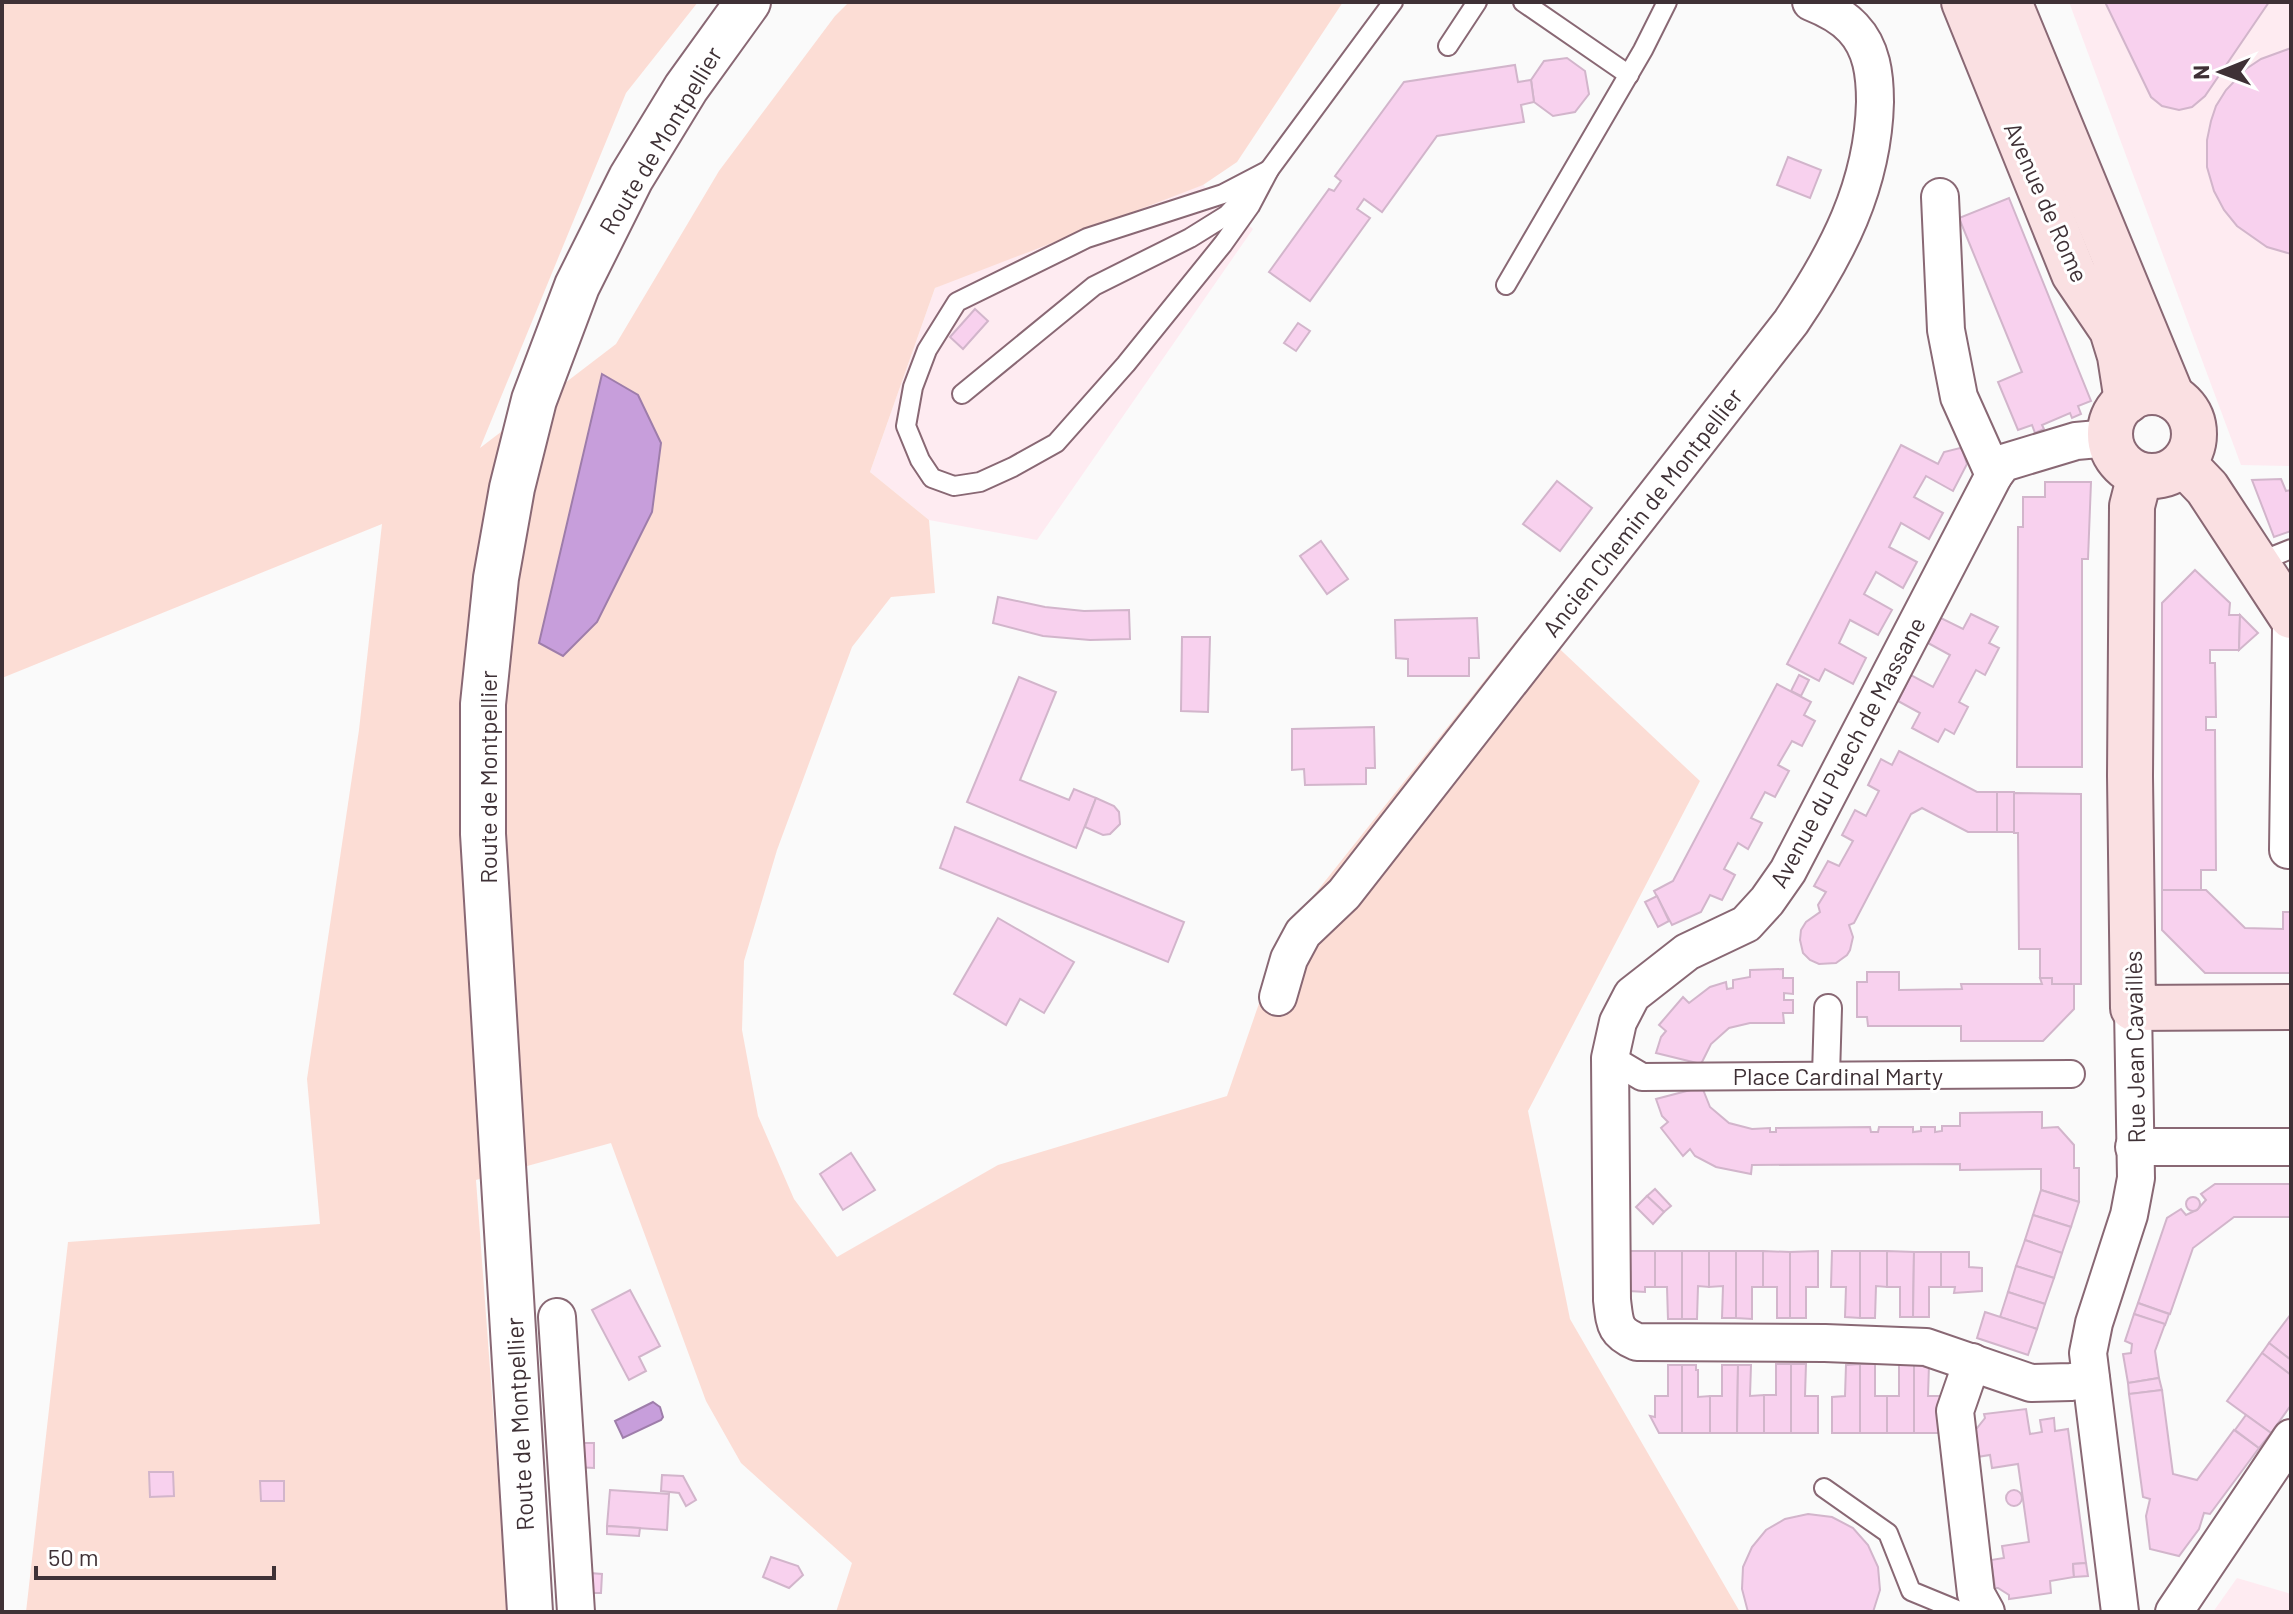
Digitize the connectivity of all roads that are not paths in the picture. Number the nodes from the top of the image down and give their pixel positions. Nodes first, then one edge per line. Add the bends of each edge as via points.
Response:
1 (748, 2) edge
2 (1393, 2) edge
3 (1477, 2) edge
4 (1523, 2) edge
5 (1667, 2) edge
6 (1811, 2) edge
7 (1964, 2) edge
8 (2009, 2) edge
9 (1448, 46) dead end
10 (1629, 75) junction
11 (1269, 170) junction
12 (1940, 197) dead end
13 (1506, 285) dead end
14 (962, 394) dead end
15 (2172, 397) junction
16 (2119, 420) junction
17 (2183, 463) junction
18 (1994, 475) junction
19 (2140, 475) junction
20 (2273, 556) edge
21 (2291, 616) edge
22 (2291, 628) edge
23 (2291, 850) edge
24 (1278, 997) dead end
25 (2291, 1007) edge
26 (1828, 1008) dead end
27 (2133, 1008) junction
28 (1610, 1058) junction
29 (2071, 1074) dead end
30 (1826, 1075) junction
31 (2134, 1147) junction
32 (2291, 1147) edge
33 (557, 1317) dead end
34 (1972, 1362) junction
35 (2091, 1379) junction
36 (2291, 1438) edge
37 (1824, 1488) dead end
38 (530, 1612) edge
39 (576, 1612) edge
40 (1962, 1612) edge
41 (1986, 1612) edge
42 (2120, 1612) edge
43 (2174, 1612) edge

1 - 38 street, Route de Montpellier via 686,88 631,178 577,286 534,400 496,578 483,704 483,834
2 - 11 lane
3 - 9 lane
4 - 10 lane
5 - 10 lane
6 - 24 street, Ancien Chemin de Montpellier via 1854,29 1872,60 1875,87 1868,166 1838,246 1791,322 1344,894 1303,933
7 - 16 main road, Avenue de Rome via 2074,274 2112,330 2120,356
8 - 15 main road, Avenue de Rome
10 - 13 lane
11 - 11 lane via 1223,194 1087,238 957,302 927,350 906,426 932,478 954,486 980,482 1056,443 1223,244
11 - 14 lane via 1227,215 1094,286
12 - 18 street via 1946,330 1959,397
15 - 16 main road via 2149,392
15 - 17 main road via 2193,426
16 - 18 street via 2076,441 2003,463
16 - 19 main road via 2113,451
17 - 19 main road via 2163,475
17 - 20 main road
18 - 28 street, Avenue du Puech de Massane via 1788,871 1746,924 1687,952 1632,995 1618,1022
19 - 27 main road, Rue Jean Cavaillès via 2132,506
20 - 21 main road
22 - 23 street
25 - 27 main road
26 - 30 street
27 - 31 street, Rue Jean Cavaillès
28 - 30 street, Place Cardinal Marty via 1642,1077
28 - 34 street, Avenue du Puech de Massane via 1612,1300 1621,1335 1637,1342 1926,1347
29 - 30 street, Place Cardinal Marty
31 - 32 street
31 - 35 street, Rue Jean Cavaillès via 2136,1178 2129,1215 2088,1353
33 - 39 street
34 - 35 street, Avenue du Puech de Massane via 2031,1383
34 - 41 street via 1955,1411 1976,1594
35 - 42 street, Rue Jean Cavaillès
36 - 43 street
37 - 40 lane via 1888,1533 1911,1591

